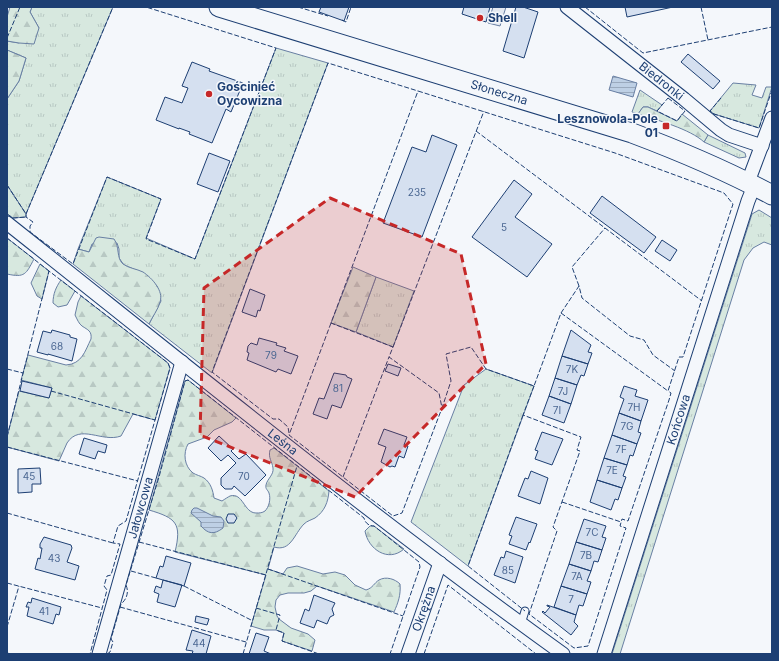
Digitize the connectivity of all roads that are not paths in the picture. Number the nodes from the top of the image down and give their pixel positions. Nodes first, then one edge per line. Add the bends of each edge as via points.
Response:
1 (219, 7) edge
2 (567, 7) edge
3 (772, 118) edge
4 (762, 146) junction
5 (751, 184) junction
6 (772, 195) edge
7 (7, 223) edge
8 (182, 362) junction
9 (440, 562) junction
10 (525, 611) dead end
11 (521, 624) junction
12 (99, 654) edge
13 (408, 654) edge
14 (563, 654) edge
15 (604, 654) edge

1 - 5 main road, Słoneczna via 614,128 674,149
2 - 4 street, Biedronki via 721,130
3 - 4 street, Końcowa
4 - 5 street, Końcowa
5 - 6 main road, Słoneczna
5 - 15 street, Końcowa via 746,208
7 - 8 street, Leśna
8 - 9 street, Leśna via 360,503
8 - 12 street, Jałowcowa
9 - 11 street, Leśna
9 - 13 street, Okrężna
10 - 11 lane
11 - 14 street, Leśna

